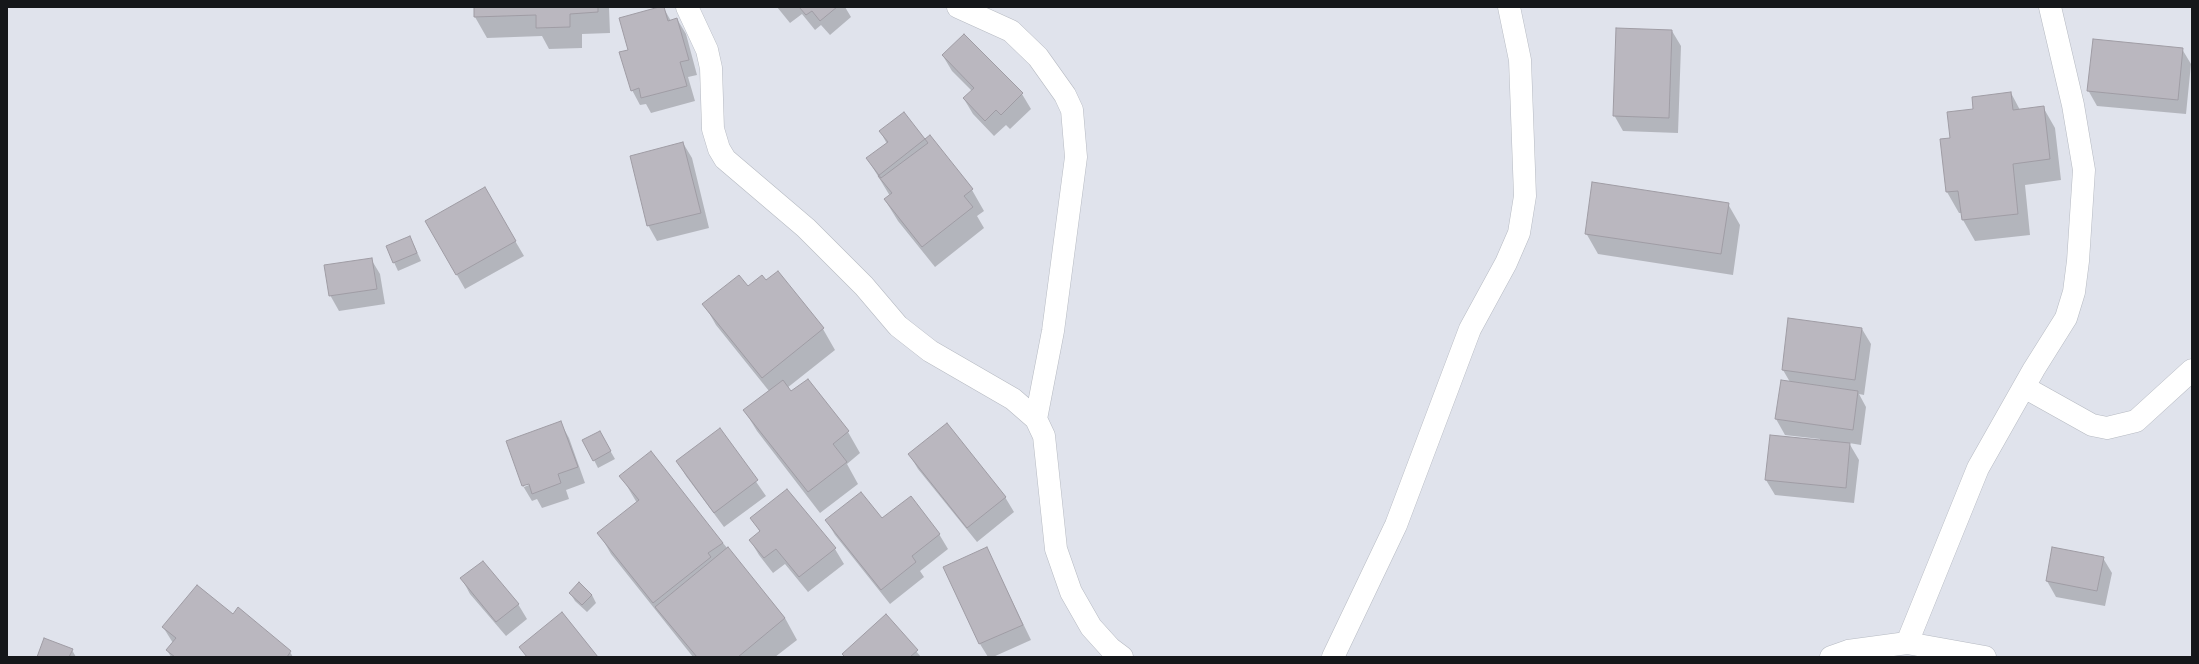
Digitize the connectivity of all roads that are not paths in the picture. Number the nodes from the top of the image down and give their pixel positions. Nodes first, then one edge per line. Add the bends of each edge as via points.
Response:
1 (687, 7) edge
2 (958, 7) edge
3 (1509, 7) edge
4 (2050, 7) edge
5 (2192, 370) edge
6 (2024, 387) junction
7 (1036, 419) junction
8 (1907, 643) junction
9 (1122, 657) edge
10 (1333, 657) edge
11 (1831, 657) edge
12 (1984, 657) edge

1 - 7 street via 707,50 711,68 713,130 725,159 806,228 864,286 898,326 930,351 1013,398
2 - 7 street via 1011,31 1038,57 1065,95 1072,110 1076,157 1053,331
3 - 10 street via 1520,60 1525,196 1519,233 1506,263 1470,329 1396,525
4 - 6 street via 2073,105 2084,170 2078,261 2074,292 2066,318
5 - 6 street via 2136,421 2107,428 2092,425
6 - 8 street via 1978,468
7 - 9 street via 1044,436 1056,549 1071,592 1091,628
8 - 11 street via 1848,651
8 - 12 street

